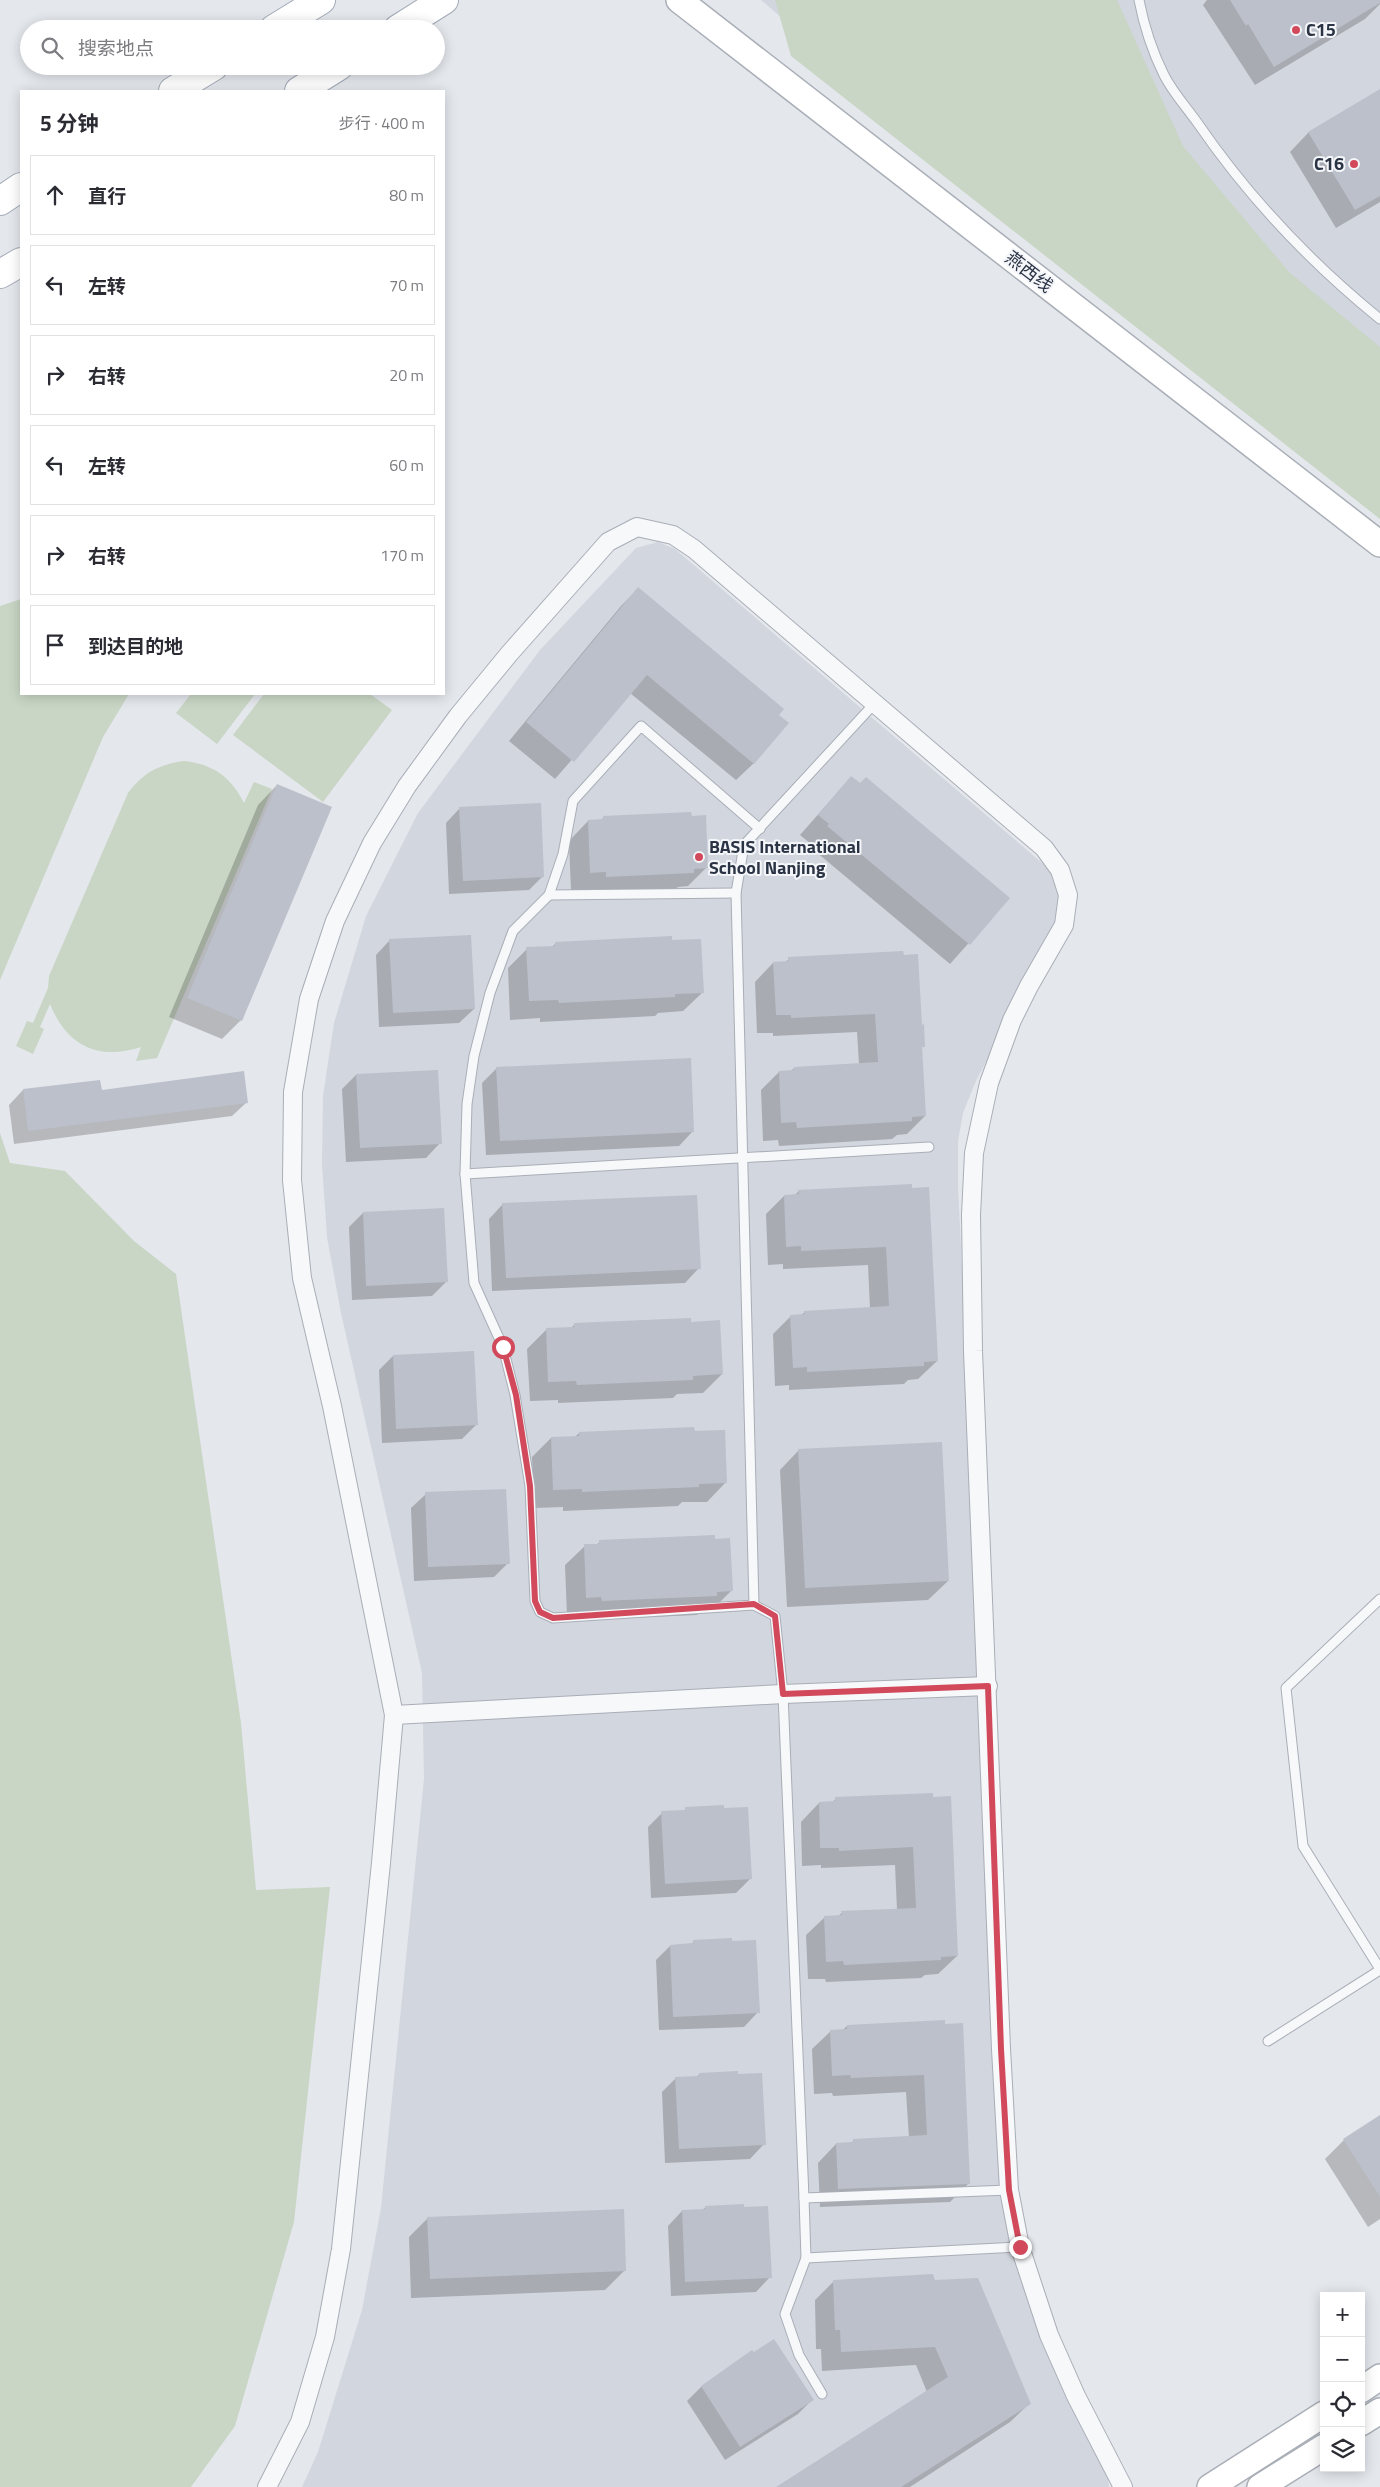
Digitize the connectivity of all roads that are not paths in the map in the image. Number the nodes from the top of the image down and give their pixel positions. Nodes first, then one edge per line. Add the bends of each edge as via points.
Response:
1 (321, 0) edge
2 (444, 0) edge
3 (679, 0) edge
4 (1138, 0) edge
5 (289, 20) edge
6 (412, 20) edge
7 (200, 75) edge
8 (325, 75) edge
9 (176, 90) edge
10 (301, 90) edge
11 (20, 188) edge
12 (0, 201) edge
13 (20, 263) edge
14 (0, 274) edge
15 (1380, 319) edge
16 (1380, 544) edge
17 (874, 704) junction
18 (760, 829) junction
19 (736, 893) junction
20 (549, 895) junction
21 (929, 1147) dead end
22 (742, 1158) junction
23 (465, 1174) junction
24 (1380, 1599) edge
25 (754, 1604) junction
26 (988, 1686) junction
27 (783, 1694) junction
28 (394, 1714) junction
29 (1380, 1969) edge
30 (1268, 2041) dead end
31 (1009, 2190) junction
32 (804, 2198) junction
33 (1020, 2247) junction
34 (806, 2258) junction
35 (1380, 2378) edge
36 (1365, 2387) edge
37 (822, 2394) dead end
38 (1380, 2411) edge
39 (1320, 2417) edge
40 (1365, 2420) edge
41 (1320, 2450) edge
42 (267, 2487) edge
43 (1123, 2487) edge
44 (1210, 2487) edge
45 (1260, 2487) edge

1 - 5 main road
2 - 6 main road
3 - 16 main road, 燕西线
4 - 15 lane via 1146,32 1165,76 1218,153 1265,212 1350,295
7 - 9 main road
8 - 10 main road
11 - 12 main road
13 - 14 main road
17 - 18 lane
17 - 26 street via 1044,848 1060,870 1068,895 1064,925 1029,986 999,1056 974,1153 974,1350
17 - 28 street via 694,550 673,536 637,526 608,542 458,716 407,786 368,852 335,921 309,999 293,1092 292,1180 302,1278 332,1406
18 - 19 lane via 744,845
18 - 20 lane via 641,726 573,800 563,854
19 - 20 lane
19 - 22 lane
20 - 23 lane via 513,931 490,993 474,1056 467,1104
21 - 22 lane
22 - 23 lane
22 - 25 lane
23 - 25 lane via 474,1284 503,1347 516,1395 530,1486 535,1601 540,1612 553,1618
24 - 29 lane via 1286,1688 1303,1846
25 - 27 lane via 775,1616
26 - 27 street
26 - 31 street
27 - 28 street
27 - 32 lane
28 - 42 street via 341,2249 325,2337 300,2422
29 - 30 lane
31 - 32 lane
31 - 33 street
32 - 34 lane
33 - 34 lane
33 - 43 street via 1049,2335
34 - 37 lane via 785,2314 799,2356
35 - 36 main road
38 - 40 main road
39 - 44 main road
41 - 45 main road

